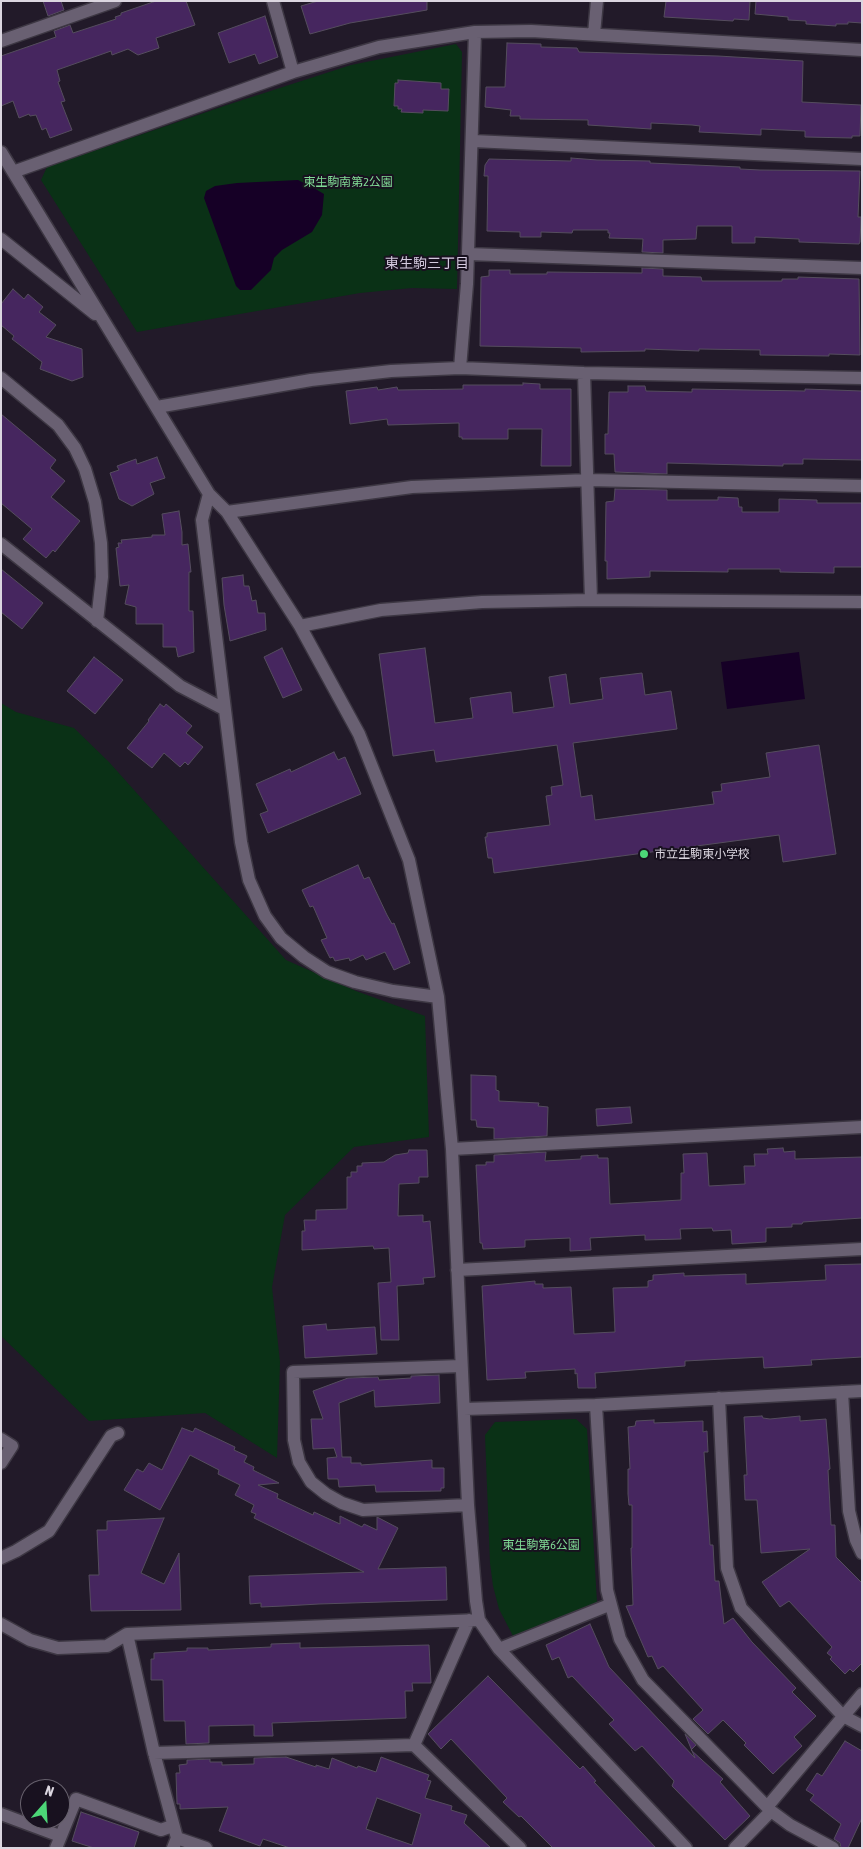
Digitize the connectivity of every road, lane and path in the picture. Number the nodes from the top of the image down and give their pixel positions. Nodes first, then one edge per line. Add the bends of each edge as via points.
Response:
1 (115, 1) edge
2 (273, 1) edge
3 (597, 1) edge
4 (475, 32) junction
5 (594, 34) junction
6 (1, 41) edge
7 (862, 50) edge
8 (293, 72) junction
9 (472, 141) junction
10 (1, 152) edge
11 (862, 160) edge
12 (13, 172) junction
13 (1, 238) edge
14 (468, 254) junction
15 (862, 268) edge
16 (103, 321) junction
17 (460, 368) junction
18 (584, 373) junction
19 (1, 378) edge
20 (862, 378) edge
21 (157, 407) junction
22 (588, 480) junction
23 (862, 486) edge
24 (209, 494) junction
25 (226, 512) junction
26 (1, 544) edge
27 (592, 600) junction
28 (862, 602) edge
29 (97, 621) junction
30 (300, 626) junction
31 (224, 709) junction
32 (438, 996) junction
33 (862, 1126) edge
34 (452, 1148) junction
35 (862, 1249) edge
36 (457, 1270) junction
37 (461, 1366) junction
38 (862, 1391) edge
39 (842, 1392) junction
40 (719, 1398) junction
41 (596, 1405) junction
42 (464, 1409) junction
43 (118, 1434) dead end
44 (1, 1439) edge
45 (1, 1463) edge
46 (468, 1505) junction
47 (855, 1511) edge
48 (862, 1552) edge
49 (1, 1558) edge
50 (609, 1605) junction
51 (474, 1620) junction
52 (1, 1624) edge
53 (127, 1634) junction
54 (499, 1649) junction
55 (862, 1694) edge
56 (844, 1716) junction
57 (862, 1726) edge
58 (414, 1745) junction
59 (154, 1753) junction
60 (769, 1809) junction
61 (1, 1814) edge
62 (174, 1837) edge
63 (58, 1842) edge
64 (206, 1848) edge
65 (520, 1848) edge
66 (686, 1848) edge
67 (735, 1848) edge
68 (834, 1848) edge

1 - 6 street
2 - 8 street
3 - 5 street
4 - 5 street
4 - 8 street via 379,47
4 - 9 street
5 - 7 street
8 - 12 street
9 - 11 street
9 - 14 street
10 - 12 street
12 - 16 street
13 - 16 street
14 - 15 street
14 - 17 street
16 - 21 street
17 - 18 street
17 - 21 street via 391,371 310,380
18 - 20 street
18 - 22 street
19 - 29 street via 58,425 85,469 95,502 101,543 102,577
21 - 24 street
22 - 23 street
22 - 25 street via 412,486
22 - 27 street
24 - 25 street
24 - 31 street via 202,520
25 - 30 street
26 - 29 street
27 - 28 street
27 - 30 street via 482,602 381,610
29 - 31 street via 180,686
30 - 32 street via 359,734 409,860
31 - 32 street via 241,842 249,880 264,916 282,938 327,972 393,991
32 - 34 street
33 - 34 street
34 - 36 street
35 - 36 street
36 - 37 street
37 - 42 street
37 - 46 street via 293,1372 294,1440 299,1462 311,1482 342,1503 363,1510
38 - 39 street
39 - 40 street
39 - 47 street
40 - 41 street
40 - 56 street via 727,1568 742,1608
41 - 42 street
41 - 50 street
42 - 46 street
43 - 49 street via 111,1436 49,1531
44 - 45 street via 12,1446
46 - 51 street via 476,1601
47 - 48 street via 856,1540
50 - 54 street
50 - 60 street via 620,1639 643,1680
51 - 53 street
51 - 54 street
51 - 58 street
52 - 53 street via 30,1640 58,1648 107,1646
53 - 59 street
54 - 66 street
55 - 56 street
56 - 57 street
56 - 60 street
58 - 59 street
58 - 65 street
59 - 62 street
60 - 67 street
60 - 68 street via 790,1826
61 - 63 street
62 - 63 street via 76,1799
62 - 64 street

